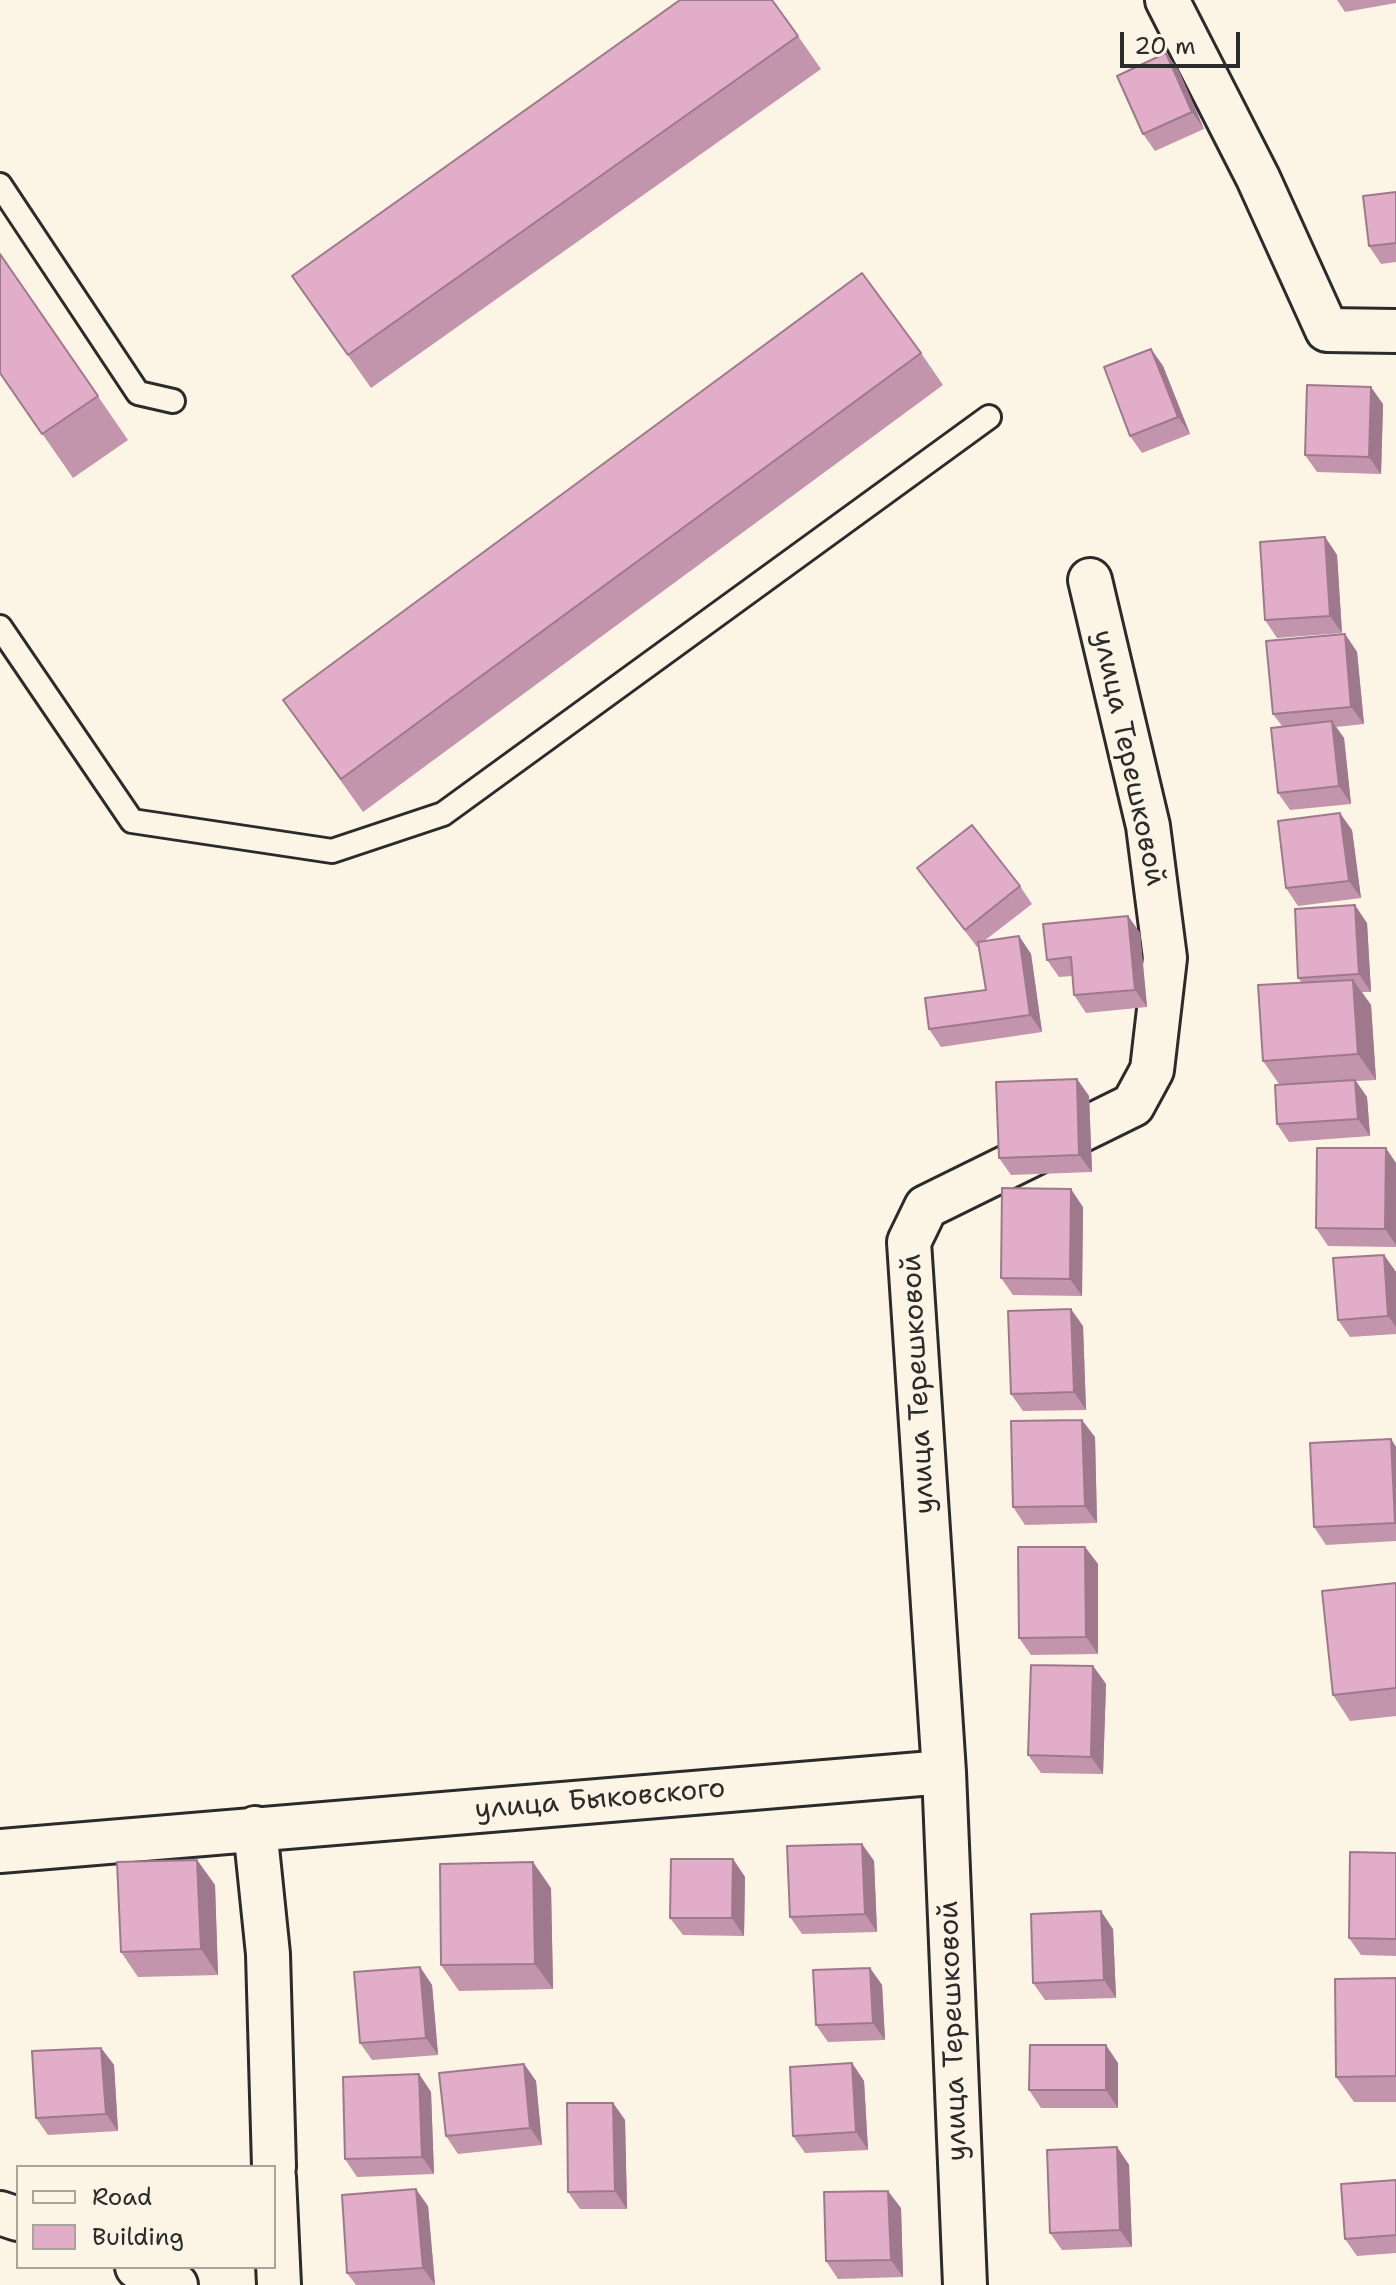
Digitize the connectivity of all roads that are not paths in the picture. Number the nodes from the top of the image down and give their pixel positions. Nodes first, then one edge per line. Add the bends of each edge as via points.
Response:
1 (1167, 0) edge
2 (0, 185) edge
3 (1396, 331) edge
4 (173, 401) dead end
5 (989, 417) dead end
6 (1090, 580) dead end
7 (0, 627) edge
8 (944, 1772) junction
9 (255, 1828) junction
10 (0, 1851) edge
11 (274, 2165) edge
12 (276, 2220) edge
13 (141, 2269) edge
14 (176, 2285) edge
15 (279, 2285) edge
16 (965, 2285) edge

1 - 3 street via 1258,178 1327,330
2 - 4 lane via 138,393
5 - 7 lane via 443,814 332,851 132,821
6 - 8 street, улица Терешковой via 1148,826 1165,958 1152,1070 1133,1105 926,1207 909,1242
8 - 9 street, улица Быковского
8 - 16 street, улица Терешковой
9 - 10 street, улица Быковского
9 - 11 street via 269,1967
12 - 15 street
13 - 14 street

